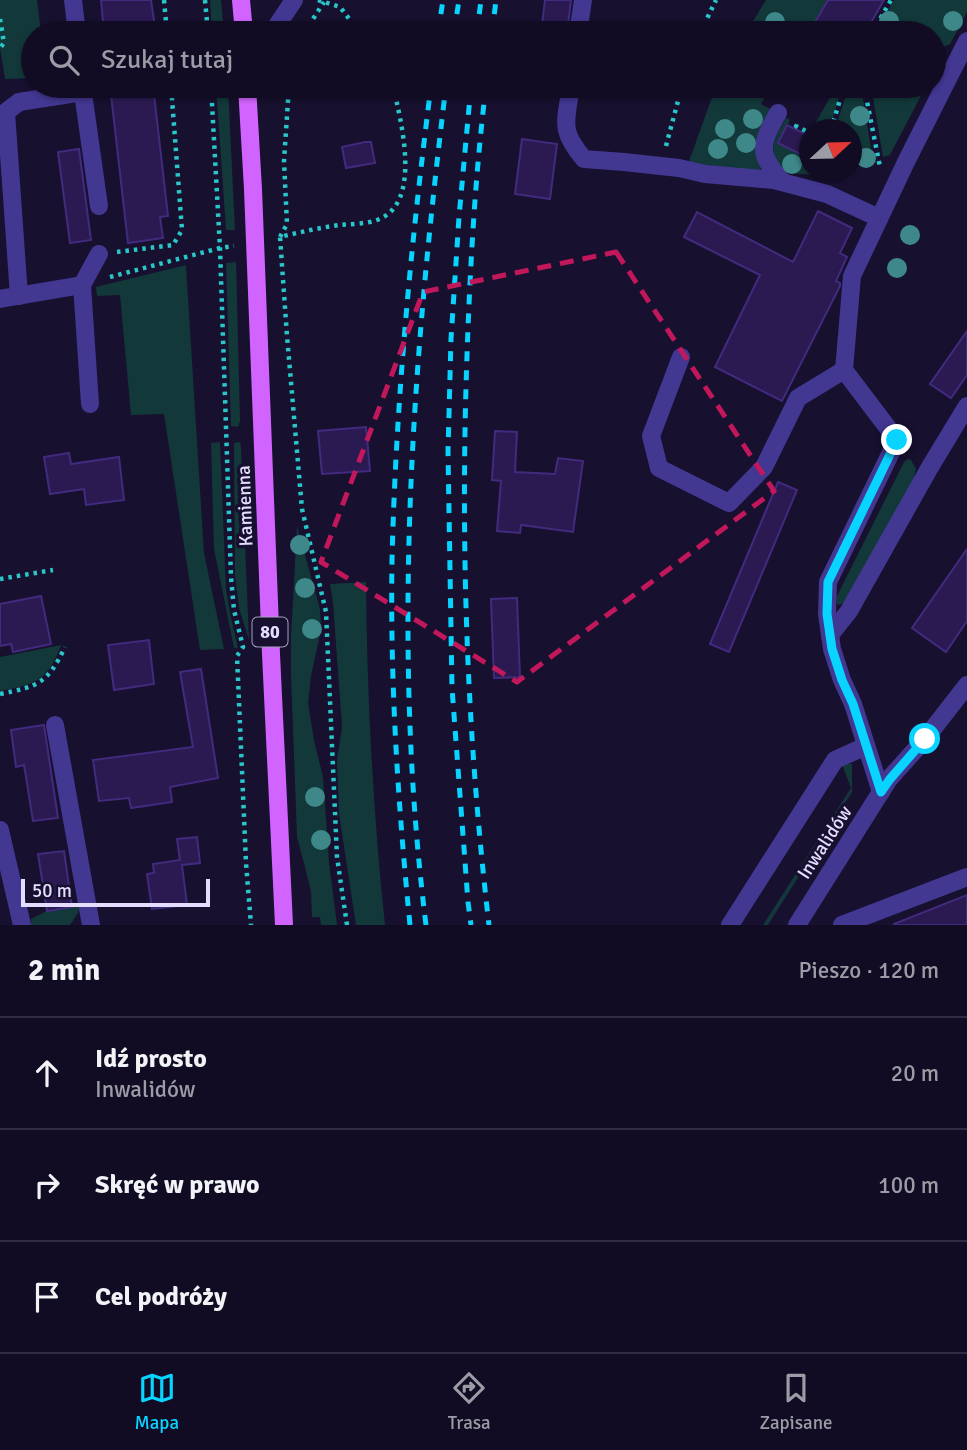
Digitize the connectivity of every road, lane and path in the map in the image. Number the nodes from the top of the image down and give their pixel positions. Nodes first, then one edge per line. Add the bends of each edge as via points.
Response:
1 (73, 0) edge
2 (164, 0) edge
3 (205, 0) edge
4 (241, 0) edge
5 (294, 0) edge
6 (583, 0) edge
7 (716, 0) edge
8 (891, 0) edge
9 (322, 1) edge
10 (0, 19) edge
11 (75, 21) edge
12 (166, 21) edge
13 (207, 21) edge
14 (243, 21) edge
15 (280, 21) edge
16 (311, 21) edge
17 (351, 21) edge
18 (580, 21) edge
19 (706, 21) edge
20 (879, 21) edge
21 (967, 41) edge
22 (0, 48) edge
23 (946, 83) edge
24 (39, 98) edge
25 (84, 98) edge
26 (172, 98) edge
27 (212, 98) edge
28 (248, 98) edge
29 (396, 98) edge
30 (569, 98) edge
31 (679, 98) edge
32 (840, 98) edge
33 (866, 98) edge
34 (939, 98) edge
35 (778, 113) dead end
36 (834, 119) edge
37 (798, 124) dead end
38 (799, 128) edge
39 (661, 167) junction
40 (783, 182) junction
41 (99, 206) dead end
42 (883, 210) junction
43 (220, 248) junction
44 (99, 254) joint
45 (82, 285) junction
46 (19, 296) junction
47 (0, 299) edge
48 (681, 357) dead end
49 (844, 370) junction
50 (90, 404) dead end
51 (967, 406) edge
52 (53, 570) dead end
53 (0, 579) edge
54 (830, 635) junction
55 (65, 647) dead end
56 (967, 685) edge
57 (0, 694) edge
58 (55, 726) dead end
59 (866, 746) junction
60 (881, 792) junction
61 (0, 830) edge
62 (967, 877) edge
63 (22, 925) edge
64 (91, 925) edge
65 (251, 925) edge
66 (284, 925) edge
67 (347, 925) edge
68 (730, 925) edge
69 (797, 925) edge
70 (842, 925) edge

1 - 11 street
2 - 12 path
3 - 13 path
4 - 14 main road
5 - 15 street
6 - 18 street
7 - 19 path
8 - 20 path
9 - 16 path
9 - 17 path via 340,6
10 - 22 path via 4,43
21 - 23 street
24 - 46 street via 19,102 6,112
25 - 41 street
26 - 44 path via 182,230 173,245
27 - 43 path
28 - 66 main road, Kamienna / 80
29 - 67 path via 404,134 404,187 396,207 378,220 280,237 302,509 326,612 337,857
30 - 39 street via 565,129 584,159
31 - 39 path
32 - 36 path
33 - 42 path
34 - 42 street
35 - 40 street via 763,150
37 - 38 path
39 - 40 street
40 - 42 street
42 - 49 street via 852,276
43 - 45 path
43 - 65 path via 231,577 243,647 237,656
44 - 45 street
45 - 46 street
45 - 50 street
46 - 47 street
48 - 49 street via 651,436 659,468 729,503 764,467 798,398
49 - 54 street via 897,440 828,582
51 - 54 street via 849,611
52 - 53 path
54 - 59 street
55 - 57 path via 47,677 32,687
56 - 60 street, Inwalidów
58 - 64 street
59 - 60 street
59 - 68 street via 835,760
60 - 69 street, Inwalidów
61 - 63 street
62 - 70 street

